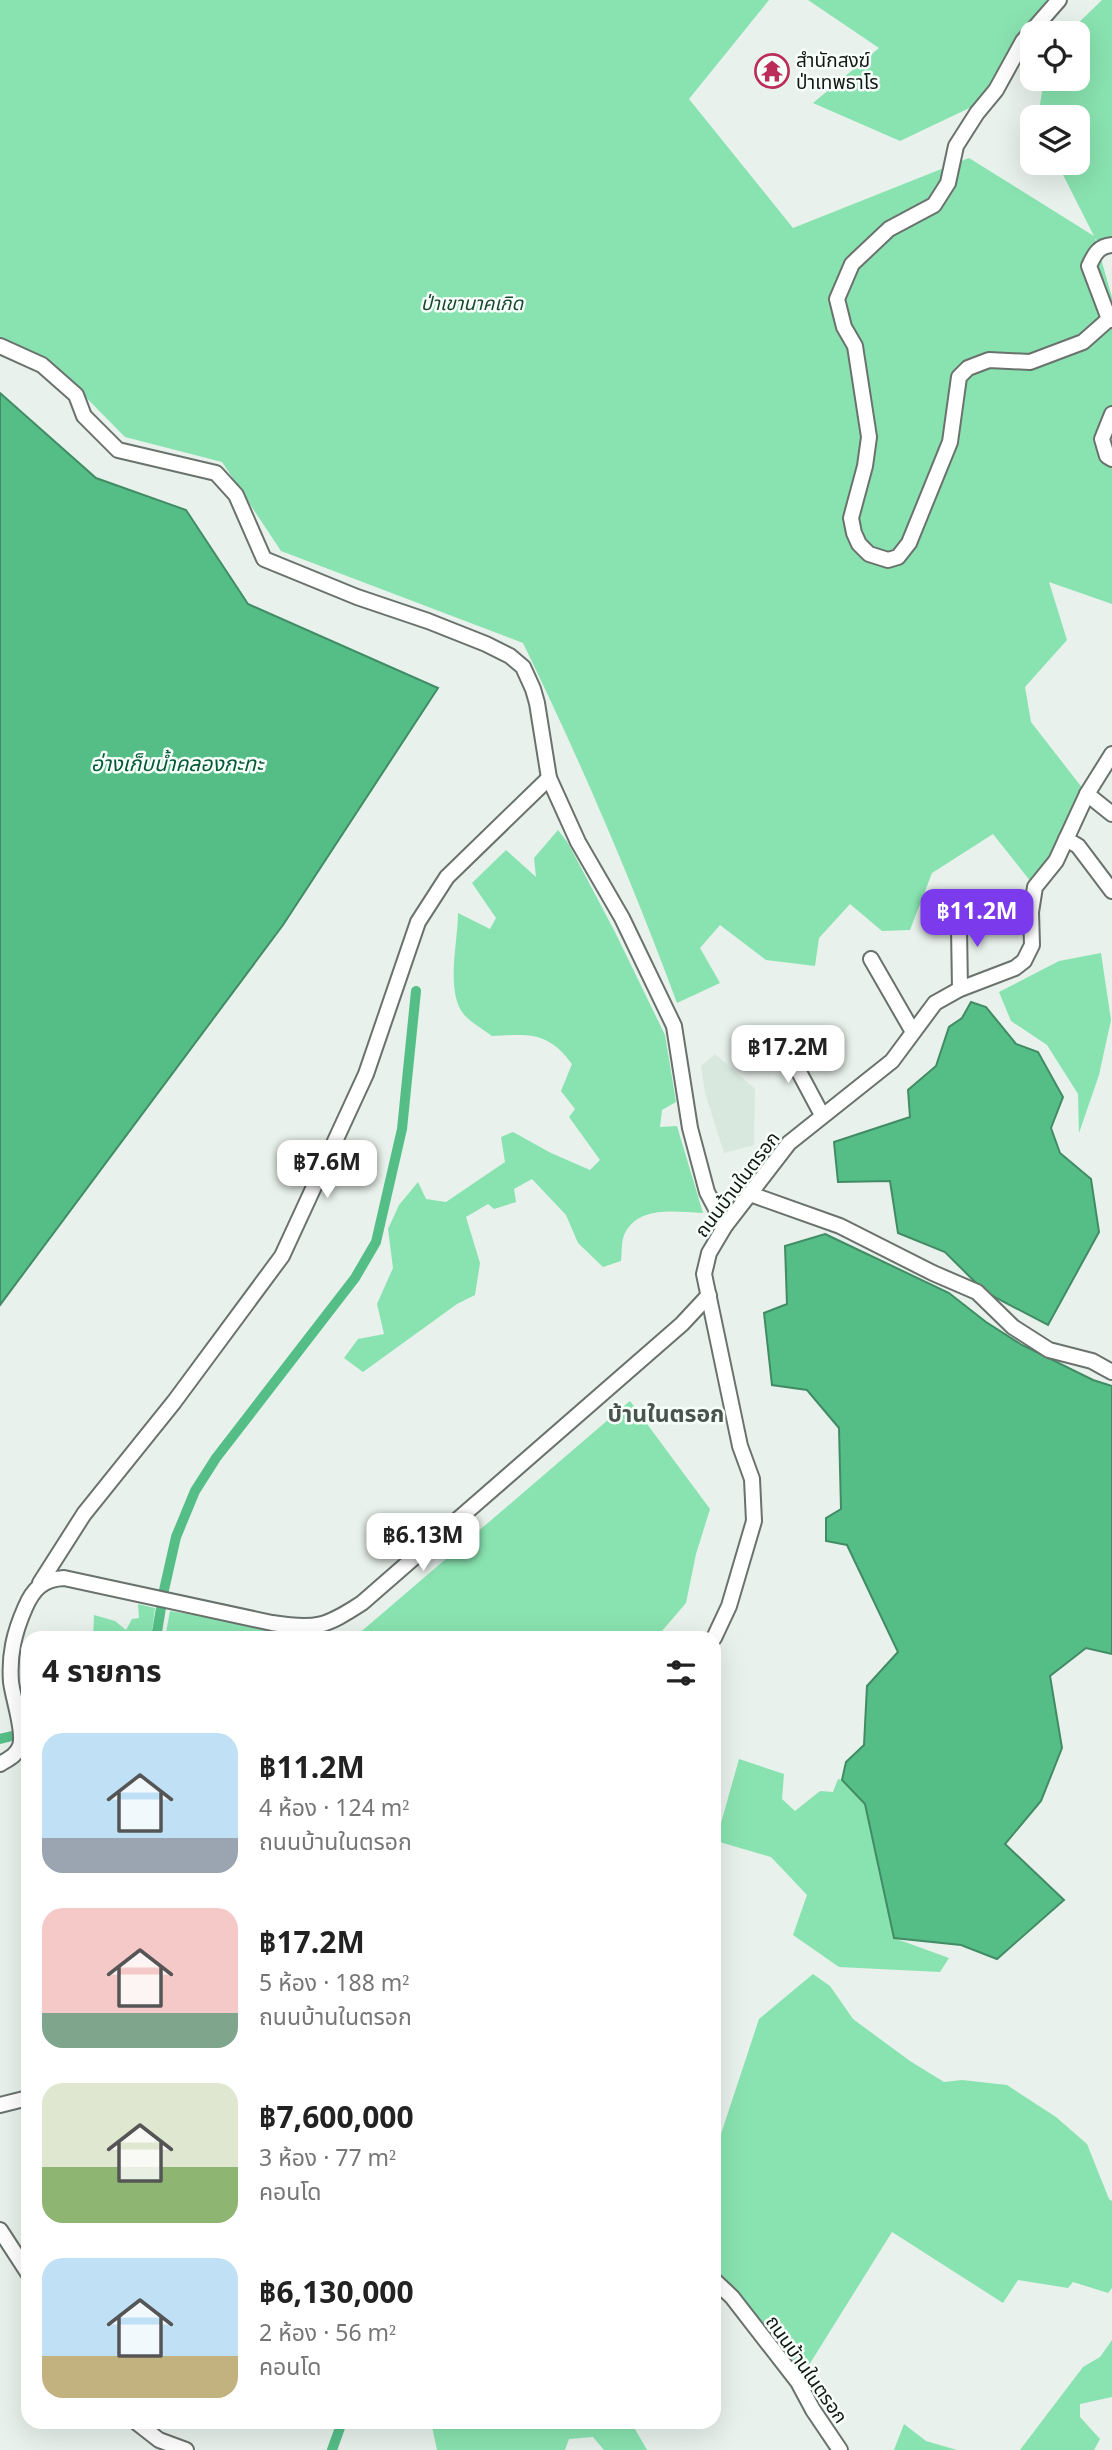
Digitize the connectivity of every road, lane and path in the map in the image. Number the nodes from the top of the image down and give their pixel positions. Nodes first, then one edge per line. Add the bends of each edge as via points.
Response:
1 (1059, 0) edge
2 (1112, 245) edge
3 (1111, 320) edge
4 (0, 346) edge
5 (1112, 414) edge
6 (1112, 458) edge
7 (1112, 754) edge
8 (549, 778) junction
9 (1087, 794) junction
10 (1112, 814) edge
11 (1066, 839) junction
12 (1112, 891) edge
13 (990, 907) dead end
14 (871, 959) dead end
15 (960, 989) junction
16 (914, 1032) junction
17 (782, 1040) dead end
18 (822, 1115) junction
19 (750, 1194) junction
20 (725, 1226) junction
21 (709, 1295) junction
22 (1112, 1372) edge
23 (39, 1584) junction
24 (718, 1631) edge
25 (21, 1753) edge
26 (0, 1764) edge
27 (21, 2100) edge
28 (0, 2105) edge
29 (0, 2230) edge
30 (21, 2262) edge
31 (721, 2287) edge
32 (145, 2429) edge
33 (186, 2450) edge
34 (840, 2450) edge

1 - 3 street via 1023,41 996,90 956,146 948,183 934,205 889,229 852,264 837,299 855,346 869,437 852,518 859,544 869,554 888,560 898,557 909,542 950,442 959,377 968,368 989,360 1030,362 1083,342
2 - 3 street via 1095,252 1089,266
4 - 8 street via 42,365 76,395 84,416 118,450 216,473 236,495 264,559 510,656 523,667 533,689
5 - 6 street via 1102,439
7 - 9 street, ถนนบ้านในตรอก
8 - 20 street via 674,1026 690,1128 707,1192
8 - 23 street via 447,877 418,922 366,1073 282,1256 84,1514
9 - 10 street
9 - 11 street, ถนนบ้านในตรอก
11 - 12 street via 1078,846
11 - 15 street, ถนนบ้านในตรอก via 1056,861 1035,887 1032,945 1024,961
13 - 15 street via 959,928
14 - 16 street
15 - 16 street, ถนนบ้านในตรอก via 935,1003
16 - 18 street, ถนนบ้านในตรอก via 891,1061
17 - 18 street
18 - 19 street, ถนนบ้านในตรอก via 789,1143
19 - 20 street, ถนนบ้านในตรอก
19 - 22 street via 840,1226 977,1292 1013,1327 1049,1350
20 - 21 street, ถนนบ้านในตรอก via 709,1253 704,1274
21 - 23 street via 682,1324 362,1603 331,1623 297,1627 272,1623 64,1578
21 - 24 street, ถนนบ้านในตรอก via 740,1446 752,1479 754,1521
23 - 25 street via 12,1644 11,1682
25 - 26 street
27 - 28 street
29 - 30 street
31 - 34 street, ถนนบ้านในตรอก via 798,2382
32 - 33 street

